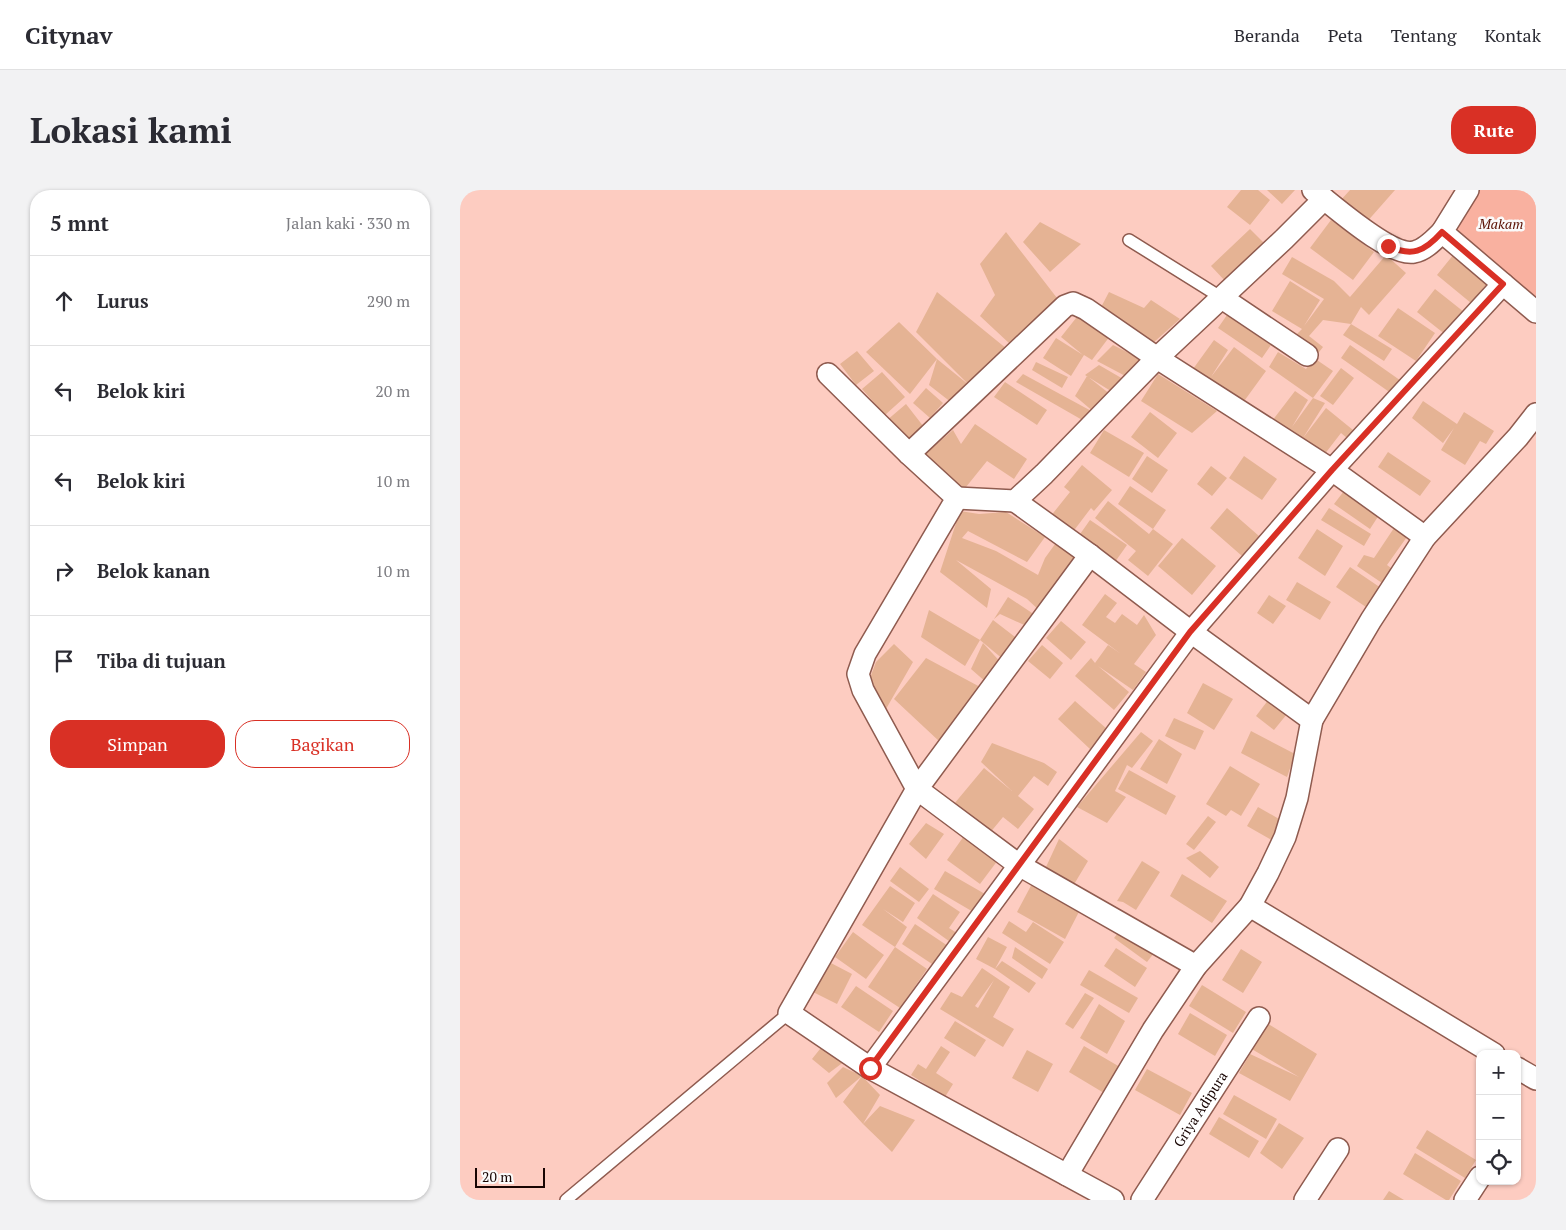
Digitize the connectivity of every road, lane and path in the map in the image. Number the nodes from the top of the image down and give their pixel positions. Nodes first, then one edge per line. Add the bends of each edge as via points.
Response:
1 (1468, 190) edge
2 (1323, 193) edge
3 (1442, 232) junction
4 (1129, 240) dead end
5 (1503, 284) junction
6 (1222, 298) junction
7 (1536, 312) edge
8 (1307, 354) dead end
9 (1158, 358) junction
10 (828, 374) dead end
11 (1536, 414) edge
12 (909, 454) junction
13 (1332, 470) junction
14 (957, 498) junction
15 (1015, 501) junction
16 (1425, 537) junction
17 (1090, 555) junction
18 (1190, 632) junction
19 (1312, 720) junction
20 (917, 789) junction
21 (1019, 865) junction
22 (1250, 906) junction
23 (1196, 966) junction
24 (789, 1013) junction
25 (1259, 1018) dead end
26 (1487, 1050) edge
27 (870, 1068) junction
28 (1521, 1070) edge
29 (1536, 1079) edge
30 (1338, 1149) dead end
31 (1067, 1175) junction
32 (1476, 1184) edge
33 (566, 1200) edge
34 (1113, 1200) edge
35 (1142, 1200) edge
36 (1304, 1200) edge
37 (1466, 1200) edge

1 - 3 street
2 - 3 street via 1355,223 1401,252 1414,252 1434,241
2 - 6 street via 1284,239
3 - 5 street
4 - 6 lane
5 - 7 street
5 - 13 street
6 - 8 street
6 - 9 street
9 - 12 street via 1086,309 1074,303 1065,306
9 - 13 street
9 - 15 street
10 - 12 street
11 - 16 street
12 - 14 street
13 - 16 street
13 - 18 street
14 - 15 street
14 - 20 street via 865,654 858,674 863,690
15 - 17 street
16 - 19 street
17 - 18 street
17 - 20 street
18 - 19 street
18 - 21 street
19 - 22 street via 1297,798 1284,837
20 - 21 street
20 - 24 street
21 - 23 street
21 - 27 street
22 - 23 street
22 - 26 street
23 - 31 street
24 - 27 street
24 - 33 lane
25 - 35 street, Griya Adipura
27 - 31 street
28 - 29 street
30 - 36 street
31 - 34 street
32 - 37 street

